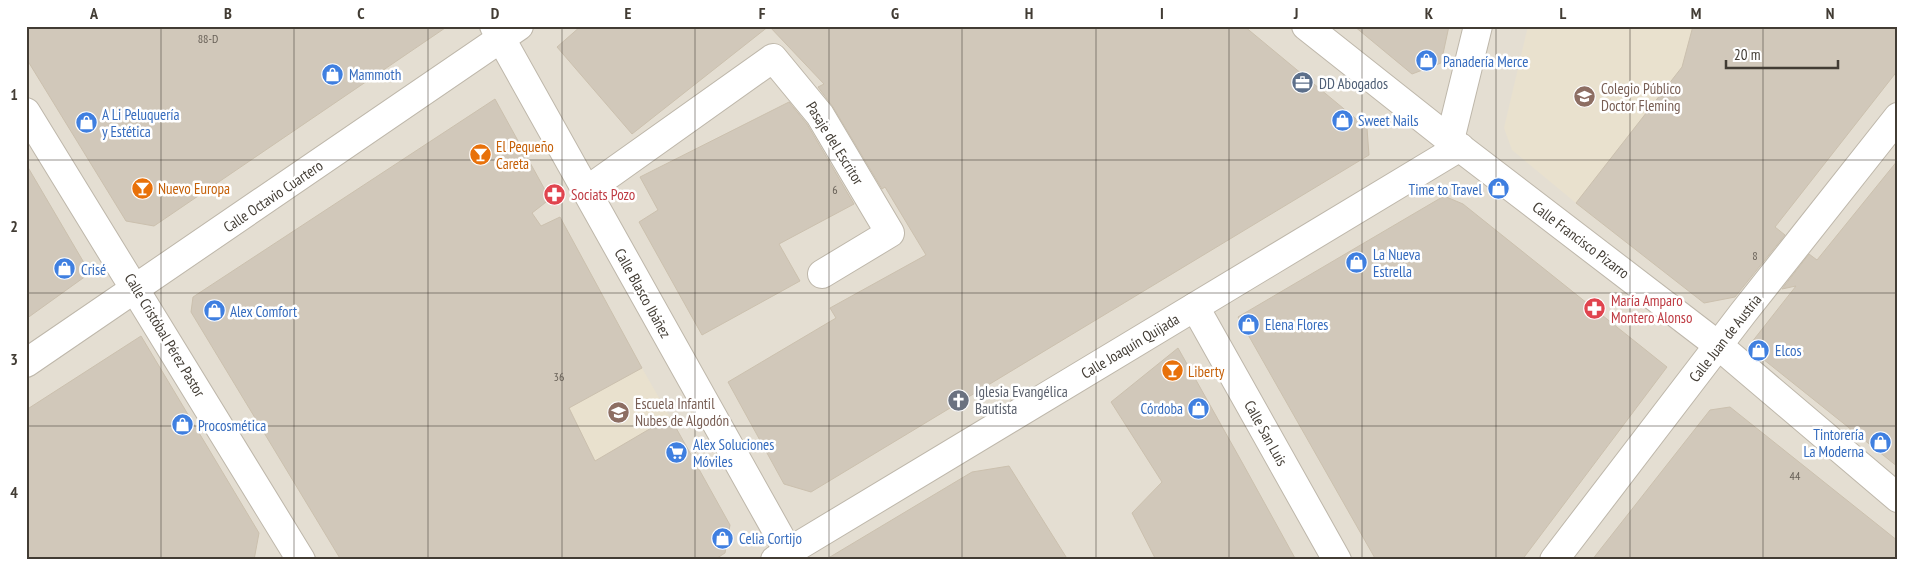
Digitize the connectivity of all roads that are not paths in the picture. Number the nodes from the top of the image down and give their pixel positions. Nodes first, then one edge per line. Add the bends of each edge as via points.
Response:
1 (1306, 26) edge
2 (1478, 26) edge
3 (505, 31) edge
4 (26, 112) edge
5 (1898, 117) edge
6 (1455, 144) junction
7 (586, 191) junction
8 (822, 274) dead end
9 (136, 289) junction
10 (1195, 306) junction
11 (1718, 346) junction
12 (26, 364) edge
13 (1898, 498) edge
14 (785, 557) edge
15 (298, 559) edge
16 (1337, 560) edge
17 (1554, 560) edge

1 - 6 street, Calle Francisco Pizarro
2 - 6 street
3 - 7 street, Calle Blasco Ibáñez
3 - 9 street, Calle Octavio Cuartero
4 - 9 street, Calle Cristóbal Pérez Pastor
5 - 11 street, Calle Juan de Austria
6 - 10 street, Calle Joaquín Quijada
6 - 11 street, Calle Francisco Pizarro
7 - 8 street, Pasaje del Escritor via 773,58 820,115 890,233
7 - 14 street, Calle Blasco Ibáñez
9 - 12 street, Calle Octavio Cuartero
9 - 15 street, Calle Cristóbal Pérez Pastor
10 - 14 street, Calle Joaquín Quijada
10 - 16 street, Calle San Luis
11 - 13 street, Calle Francisco Pizarro
11 - 17 street, Calle Juan de Austria

